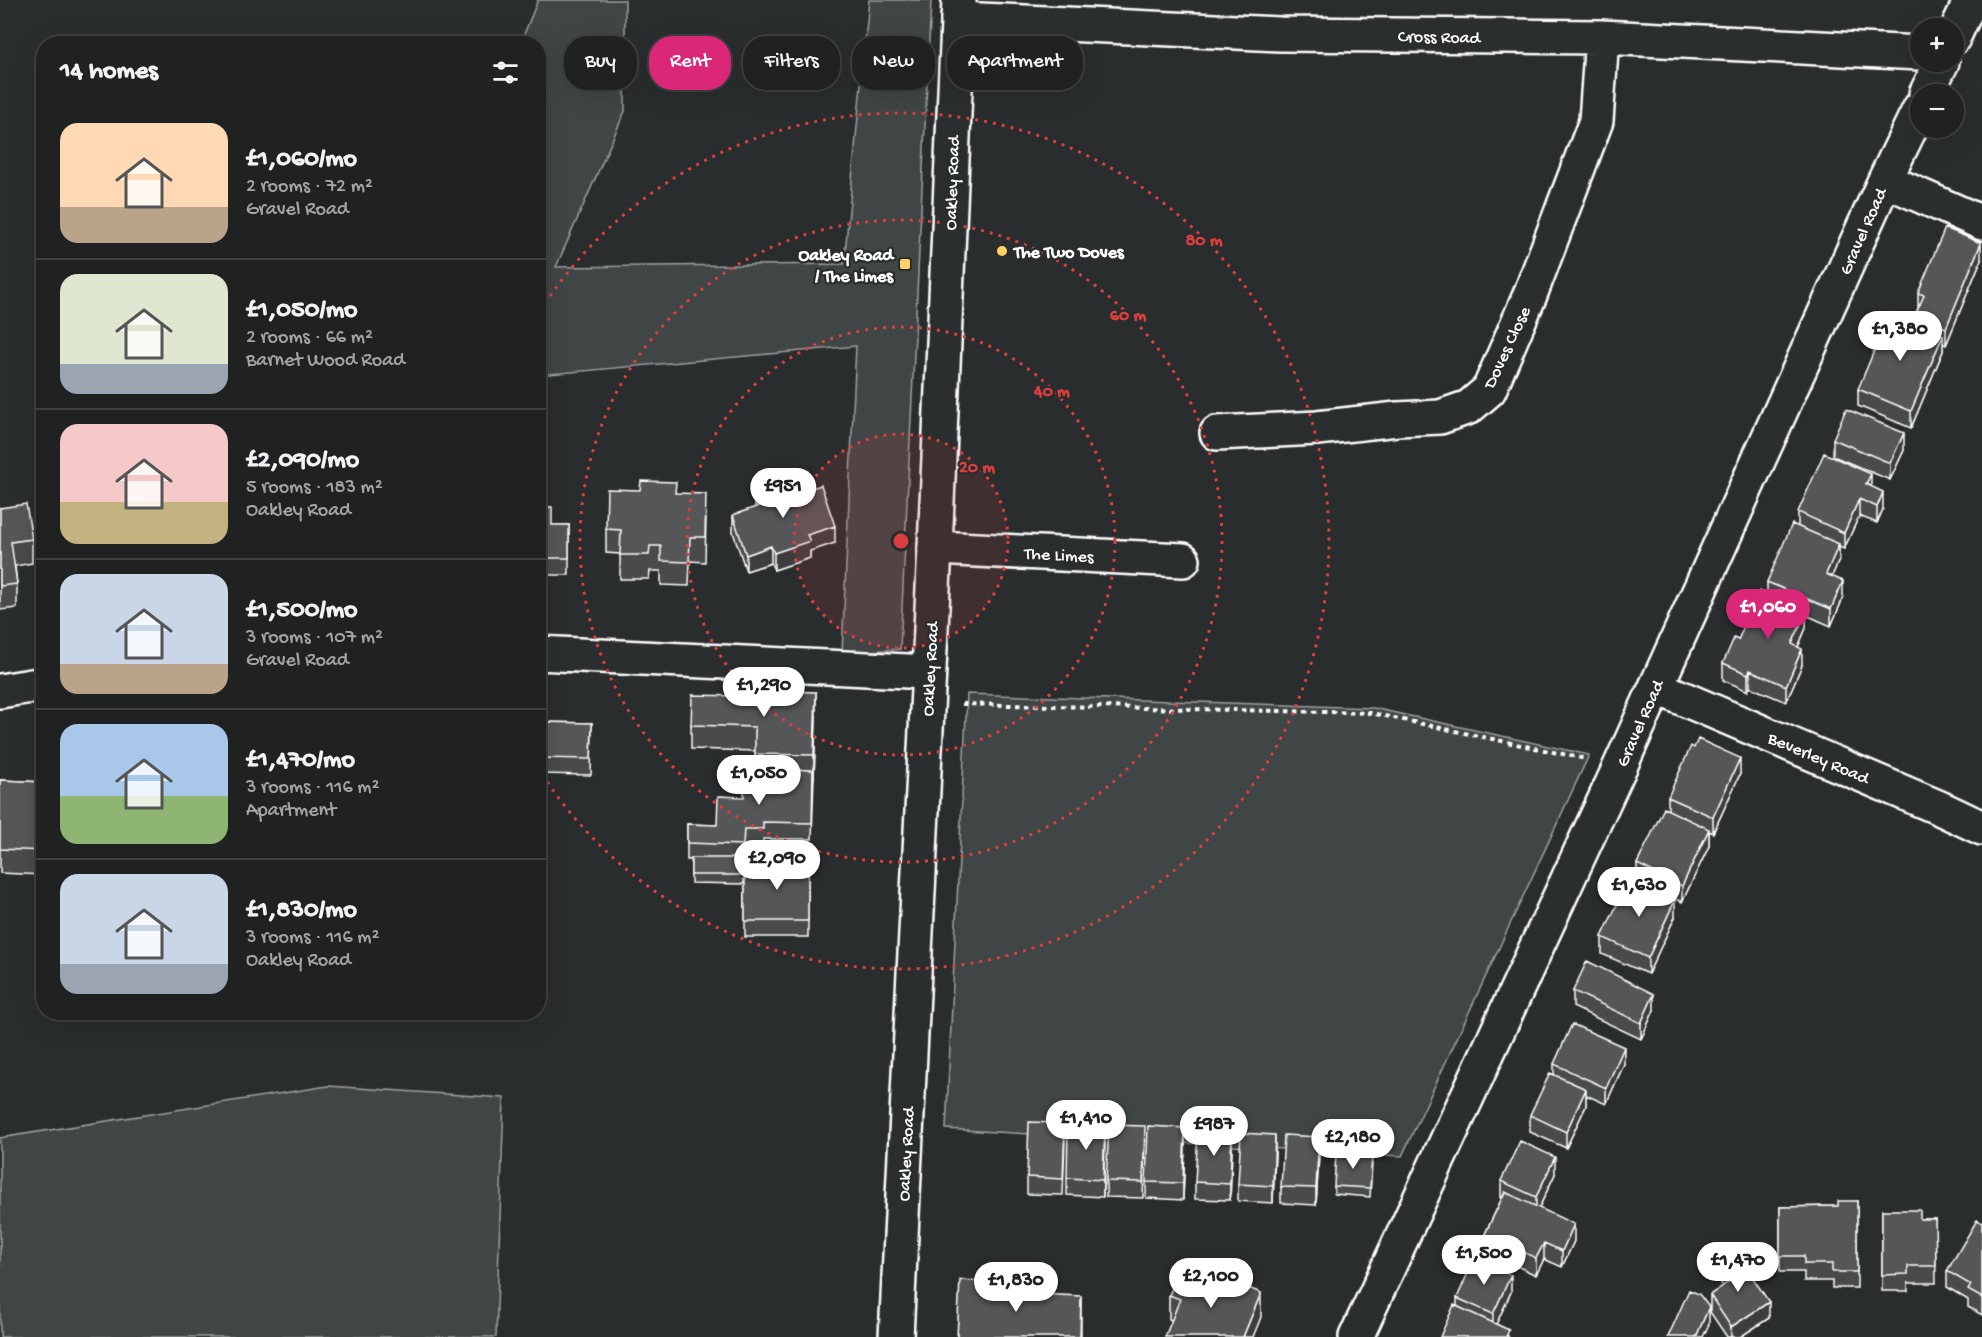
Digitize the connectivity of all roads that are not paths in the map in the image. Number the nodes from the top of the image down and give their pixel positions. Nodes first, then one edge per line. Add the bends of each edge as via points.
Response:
1 (1971, 0) edge
2 (958, 9) edge
3 (1962, 18) edge
4 (1602, 38) junction
5 (1910, 53) edge
6 (1910, 129) edge
7 (1885, 180) junction
8 (1982, 223) edge
9 (1217, 433) dead end
10 (935, 548) junction
11 (1183, 560) dead end
12 (546, 654) edge
13 (36, 685) edge
14 (1656, 687) junction
15 (928, 688) junction
16 (0, 691) edge
17 (1982, 828) edge
18 (897, 1337) edge
19 (1356, 1337) edge

1 - 3 street
2 - 4 street, Cross Road via 1280,34
2 - 10 street, Oakley Road
4 - 5 street, Cross Road
4 - 9 street, Doves Close via 1596,121 1489,390 1469,407 1440,417
6 - 7 street, Gravel Road
7 - 8 street
7 - 14 street, Gravel Road
10 - 11 street, The Limes
10 - 15 street, Oakley Road
12 - 15 street
13 - 16 street
14 - 17 street, Beverley Road
14 - 19 street, Gravel Road
15 - 18 street, Oakley Road

